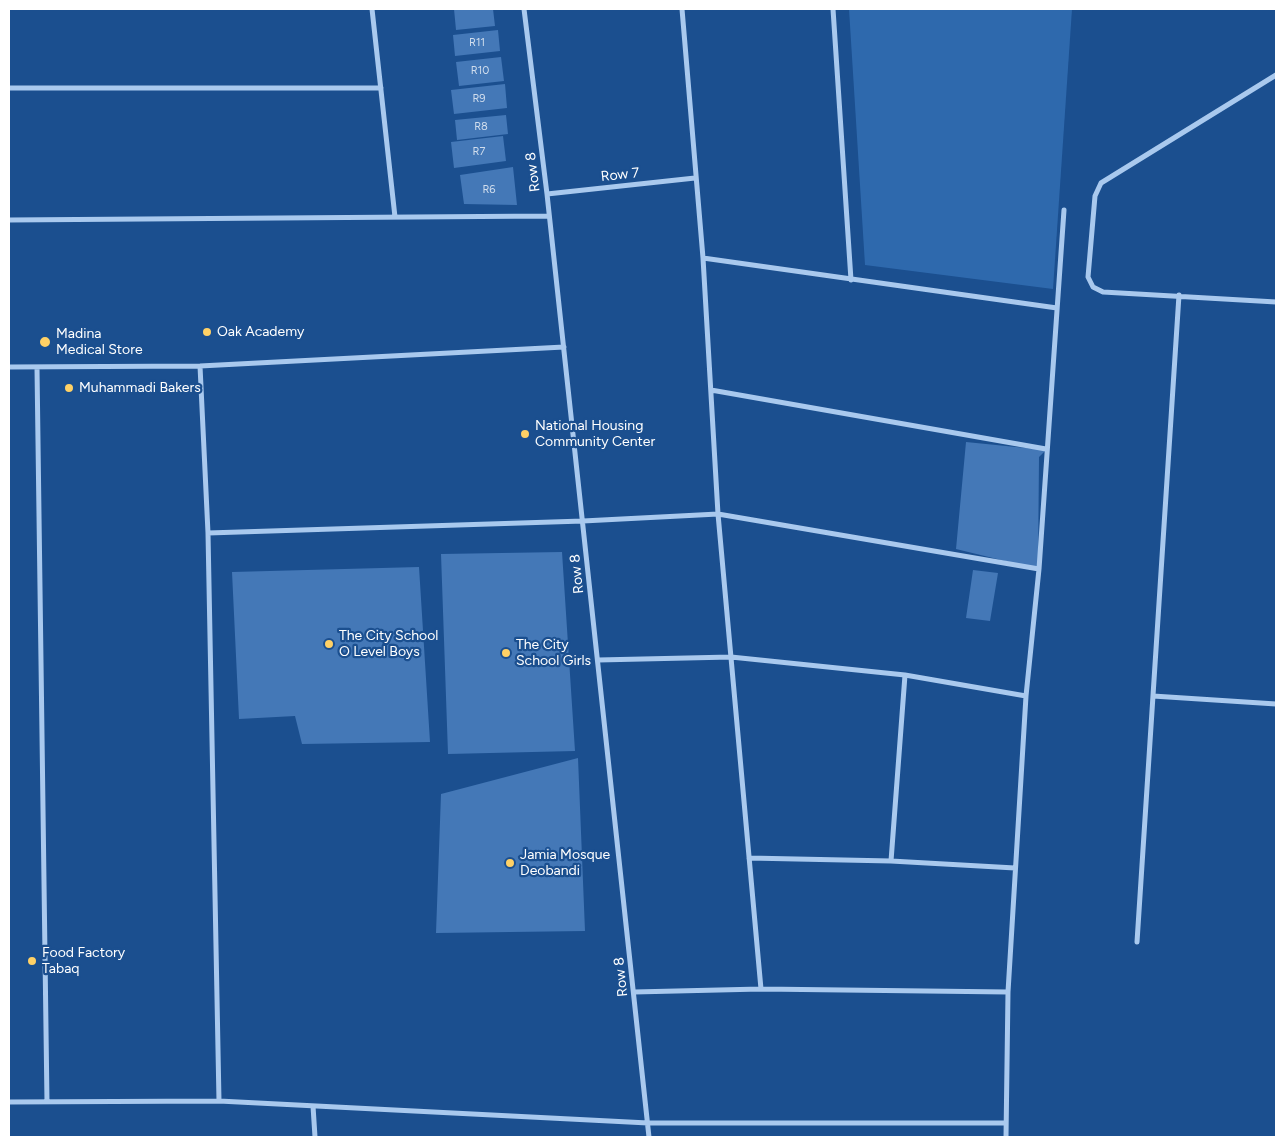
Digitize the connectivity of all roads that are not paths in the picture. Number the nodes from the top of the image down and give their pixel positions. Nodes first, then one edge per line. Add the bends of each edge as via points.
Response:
1 (372, 9) edge
2 (524, 9) edge
3 (682, 9) edge
4 (833, 9) edge
5 (1276, 75) edge
6 (9, 88) edge
7 (381, 88) junction
8 (695, 178) junction
9 (547, 194) junction
10 (1064, 210) dead end
11 (548, 216) junction
12 (396, 217) junction
13 (9, 220) edge
14 (703, 258) junction
15 (851, 280) junction
16 (1180, 295) junction
17 (1276, 302) edge
18 (1057, 308) junction
19 (564, 346) junction
20 (200, 366) junction
21 (9, 367) edge
22 (37, 368) junction
23 (711, 390) junction
24 (1046, 449) junction
25 (718, 514) junction
26 (583, 521) junction
27 (208, 533) junction
28 (1039, 569) junction
29 (731, 657) junction
30 (598, 660) junction
31 (904, 675) junction
32 (1026, 696) junction
33 (1153, 696) junction
34 (1276, 704) edge
35 (749, 858) junction
36 (891, 861) junction
37 (1015, 868) junction
38 (1137, 942) dead end
39 (761, 989) junction
40 (634, 992) junction
41 (1008, 992) junction
42 (9, 1102) edge
43 (46, 1102) junction
44 (219, 1102) junction
45 (313, 1106) junction
46 (648, 1122) junction
47 (1006, 1123) junction
48 (315, 1137) edge
49 (649, 1137) edge
50 (1006, 1137) edge

1 - 7 street
2 - 9 street, Row 8
3 - 8 street
4 - 15 street
5 - 16 street via 1112,174 1101,183 1095,196 1088,277 1092,286 1103,292
6 - 7 street
7 - 12 street
8 - 9 street, Row 7
8 - 14 street
9 - 11 street, Row 8
10 - 18 street
11 - 12 street
11 - 19 street, Row 8
12 - 13 street
14 - 15 street
14 - 23 street
15 - 18 street
16 - 17 street
16 - 33 street
18 - 24 street
19 - 20 street
19 - 26 street, Row 8
20 - 22 street
20 - 27 street
21 - 22 street
22 - 43 street
23 - 24 street
23 - 25 street
24 - 28 street
25 - 26 street
25 - 28 street
25 - 29 street
26 - 27 street
26 - 30 street, Row 8
27 - 44 street
28 - 32 street
29 - 30 street
29 - 31 street
29 - 35 street
30 - 40 street, Row 8
31 - 32 street
31 - 36 street
32 - 37 street
33 - 34 street
33 - 38 street
35 - 36 street
35 - 39 street
36 - 37 street
37 - 41 street
39 - 40 street
39 - 41 street
40 - 46 street, Row 8
41 - 47 street
42 - 43 street
43 - 44 street
44 - 45 street
45 - 46 street
45 - 48 street
46 - 47 street
46 - 49 street, Row 8
47 - 50 street

